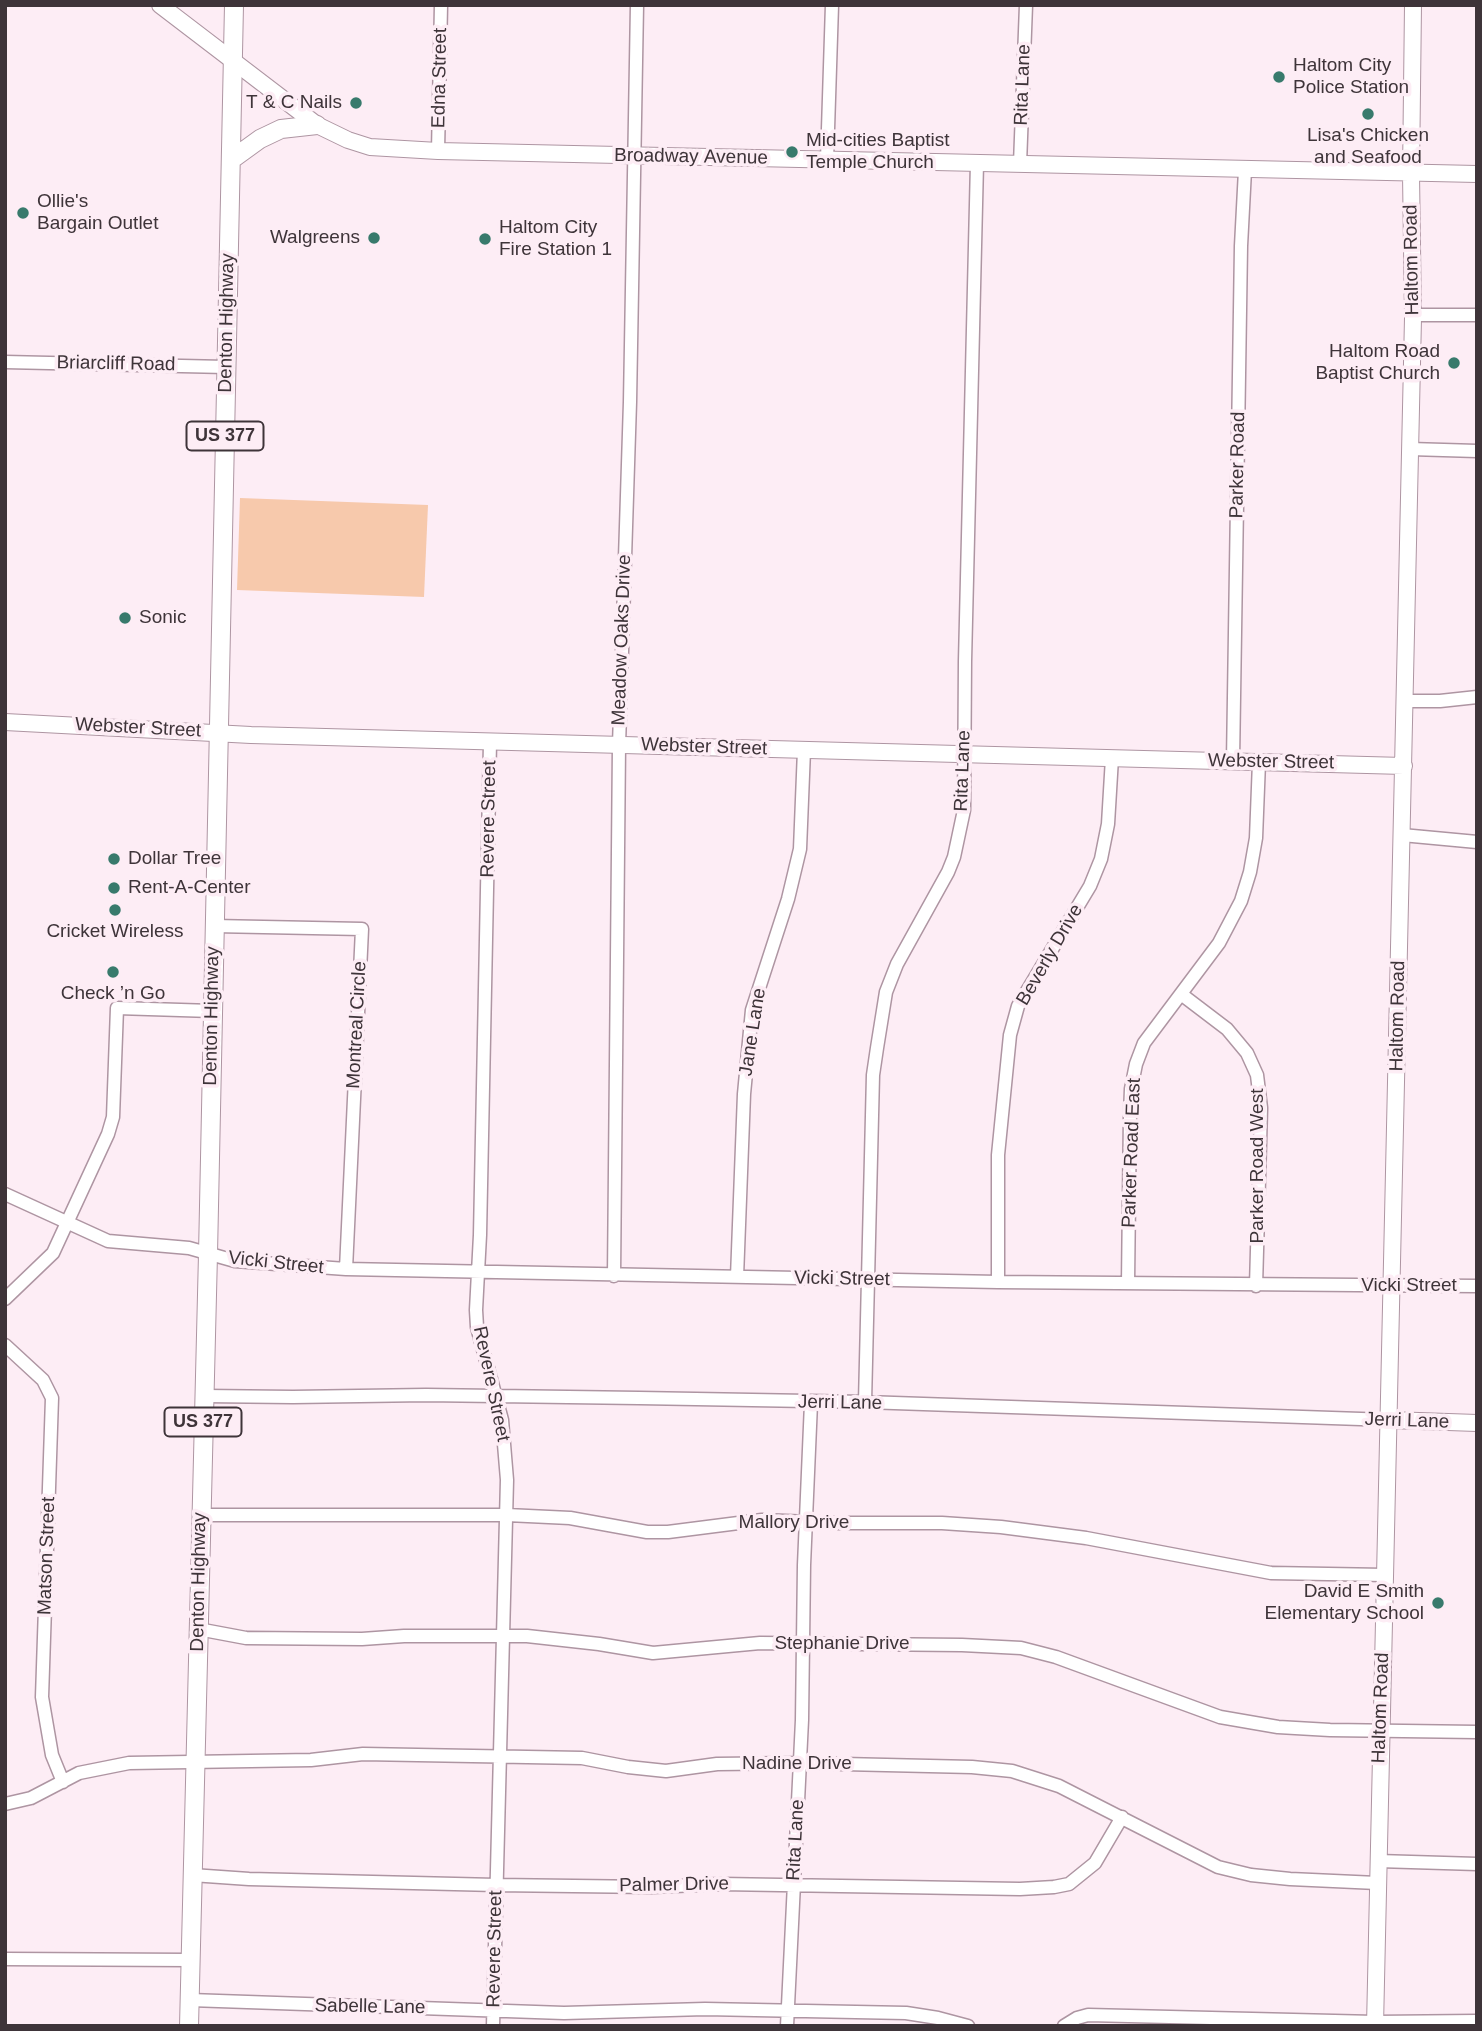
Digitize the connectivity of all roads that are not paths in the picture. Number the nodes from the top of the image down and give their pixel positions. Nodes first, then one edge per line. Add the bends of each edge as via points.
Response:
1 (160, 5) edge
2 (234, 5) edge
3 (442, 5) edge
4 (637, 5) edge
5 (832, 5) edge
6 (1026, 5) edge
7 (1413, 5) edge
8 (233, 61) junction
9 (317, 125) junction
10 (438, 151) junction
11 (634, 155) junction
12 (231, 160) junction
13 (827, 160) junction
14 (977, 163) junction
15 (1020, 164) junction
16 (1245, 170) junction
17 (1411, 174) junction
18 (1477, 174) edge
19 (1413, 315) junction
20 (1477, 315) edge
21 (5, 362) edge
22 (226, 367) junction
23 (1410, 449) junction
24 (1477, 450) edge
25 (1477, 697) edge
26 (1405, 701) junction
27 (5, 722) edge
28 (218, 732) junction
29 (490, 742) junction
30 (619, 745) junction
31 (804, 750) junction
32 (965, 754) junction
33 (1112, 758) junction
34 (1233, 761) junction
35 (1259, 762) junction
36 (1404, 766) junction
37 (1402, 835) junction
38 (1477, 842) edge
39 (214, 926) junction
40 (1181, 994) junction
41 (212, 1011) junction
42 (5, 1194) edge
43 (68, 1224) junction
44 (208, 1254) junction
45 (346, 1269) junction
46 (478, 1271) junction
47 (614, 1276) junction
48 (737, 1277) junction
49 (868, 1279) junction
50 (998, 1282) junction
51 (1128, 1283) junction
52 (1256, 1286) junction
53 (1392, 1286) junction
54 (1477, 1286) edge
55 (5, 1298) edge
56 (5, 1345) edge
57 (204, 1396) junction
58 (496, 1396) junction
59 (864, 1402) junction
60 (811, 1403) junction
61 (1390, 1420) junction
62 (1477, 1423) edge
63 (200, 1515) junction
64 (507, 1515) junction
65 (806, 1522) junction
66 (1385, 1575) junction
67 (198, 1629) junction
68 (504, 1637) junction
69 (803, 1644) junction
70 (1380, 1731) junction
71 (1477, 1732) edge
72 (500, 1756) junction
73 (195, 1761) junction
74 (800, 1763) junction
75 (63, 1782) junction
76 (5, 1804) edge
77 (1122, 1817) junction
78 (1378, 1861) junction
79 (1477, 1864) edge
80 (192, 1875) junction
81 (1377, 1883) junction
82 (496, 1885) junction
83 (794, 1885) junction
84 (5, 1959) edge
85 (190, 1960) junction
86 (190, 2000) junction
87 (494, 2010) junction
88 (787, 2010) junction
89 (1477, 2021) edge
90 (1375, 2024) edge
91 (189, 2026) edge
92 (493, 2026) edge
93 (786, 2026) edge
94 (968, 2026) edge
95 (1064, 2026) edge

1 - 8 main road, Broadway Avenue
2 - 8 main road, Denton Highway / US 377
3 - 10 street, Edna Street
4 - 11 street, Meadow Oaks Drive
5 - 13 street
6 - 15 street, Rita Lane
7 - 17 main road, Haltom Road
8 - 9 main road, Broadway Avenue
8 - 12 main road, Denton Highway / US 377
9 - 10 main road, Broadway Avenue via 370,147
9 - 12 main road via 281,129
10 - 11 main road, Broadway Avenue
11 - 13 main road, Broadway Avenue
11 - 30 street, Meadow Oaks Drive
12 - 22 main road, Denton Highway / US 377
13 - 14 main road, Broadway Avenue
14 - 15 main road, Broadway Avenue
14 - 32 street, Rita Lane
15 - 16 main road, Broadway Avenue
16 - 17 main road, Broadway Avenue
16 - 34 street, Parker Road
17 - 18 main road, Broadway Avenue
17 - 19 main road, Haltom Road
19 - 20 street
19 - 23 main road, Haltom Road
21 - 22 street, Briarcliff Road
22 - 28 main road, Denton Highway / US 377
23 - 24 street
23 - 26 main road, Haltom Road
25 - 26 street
26 - 36 main road, Haltom Road
27 - 28 main road, Webster Street
28 - 29 main road, Webster Street
28 - 39 main road, Denton Highway / US 377
29 - 30 main road, Webster Street
29 - 46 street, Revere Street
30 - 31 main road, Webster Street
30 - 47 street, Meadow Oaks Drive
31 - 32 main road, Webster Street
31 - 48 street, Jane Lane via 800,849 752,1010
32 - 33 main road, Webster Street
32 - 49 street, Rita Lane via 964,810 954,857 886,992 873,1075
33 - 34 main road, Webster Street
33 - 50 street, Beverly Drive via 1101,859 1090,886 1018,1006 1010,1035 998,1155
34 - 35 main road, Webster Street
35 - 36 main road, Webster Street
35 - 40 street via 1255,838 1241,901 1219,943
36 - 37 main road, Haltom Road
37 - 38 street
37 - 53 main road, Haltom Road
39 - 41 main road, Denton Highway / US 377
39 - 45 street, Montreal Circle via 362,929
40 - 51 street, Parker Road East via 1144,1043 1131,1089
40 - 52 street, Parker Road West via 1227,1029 1247,1053 1257,1075 1261,1108
41 - 43 street via 117,1008 113,1117
41 - 44 main road, Denton Highway / US 377
42 - 43 street, Vicki Street
43 - 44 street, Vicki Street via 108,1241 190,1248
43 - 55 street via 53,1253
44 - 45 street, Vicki Street via 234,1261
44 - 57 main road, Denton Highway / US 377
45 - 46 street, Vicki Street
46 - 47 street, Vicki Street
46 - 58 street, Revere Street via 477,1327
47 - 48 street, Vicki Street
48 - 49 street, Vicki Street
49 - 50 street, Vicki Street
49 - 59 street, Rita Lane
50 - 51 street, Vicki Street
51 - 52 street, Vicki Street
52 - 53 street, Vicki Street
53 - 54 street, Vicki Street
53 - 61 main road, Haltom Road
56 - 75 street, Matson Street via 43,1380 52,1398 42,1697 52,1755
57 - 58 street, Jerri Lane
57 - 63 main road, Denton Highway / US 377
58 - 60 street, Jerri Lane
58 - 64 street, Revere Street via 508,1480
59 - 60 street, Jerri Lane
59 - 61 street, Jerri Lane
60 - 65 street, Rita Lane
61 - 62 main road, Jerri Lane
61 - 66 main road, Haltom Road
63 - 64 street, Mallory Drive
63 - 67 main road, Denton Highway / US 377
64 - 65 street, Mallory Drive via 570,1518 647,1532 762,1520
64 - 68 street, Revere Street
65 - 66 street, Mallory Drive via 1001,1527 1271,1573
65 - 69 street, Rita Lane
66 - 70 main road, Haltom Road
67 - 68 street, Stephanie Drive via 246,1638
67 - 73 main road, Denton Highway / US 377
68 - 69 street, Stephanie Drive via 562,1639 653,1653 726,1645
68 - 72 street, Revere Street
69 - 70 street, Stephanie Drive via 1021,1648 1220,1717 1279,1727
69 - 74 street, Rita Lane
70 - 71 street, Stephanie Drive
70 - 78 main road, Haltom Road
72 - 73 street, Nadine Drive via 363,1754 311,1760
72 - 74 street, Nadine Drive via 582,1758 667,1772 717,1764
72 - 82 street, Revere Street
73 - 75 street, Nadine Drive via 129,1763 79,1773
73 - 80 main road, Denton Highway / US 377
74 - 77 street, Nadine Drive via 1012,1772 1059,1786
74 - 83 street, Rita Lane
75 - 76 street, Nadine Drive via 31,1798
77 - 81 street, Nadine Drive via 1218,1867 1290,1879
77 - 83 street, Palmer Drive via 1095,1863 1082,1876 1061,1885 1020,1889
78 - 79 street
78 - 81 main road, Haltom Road
80 - 82 street, Palmer Drive
80 - 85 main road, Denton Highway / US 377
81 - 90 main road, Haltom Road
82 - 83 street, Palmer Drive
82 - 87 street, Revere Street
83 - 88 street, Rita Lane
84 - 85 street
85 - 86 main road, Denton Highway / US 377
86 - 87 street, Sabelle Lane
86 - 91 main road, Denton Highway / US 377
87 - 88 street, Sabelle Lane
87 - 92 street, Revere Street
88 - 93 street, Rita Lane
88 - 94 street, Sabelle Lane via 906,2013
89 - 90 street
90 - 95 street via 1088,2015

